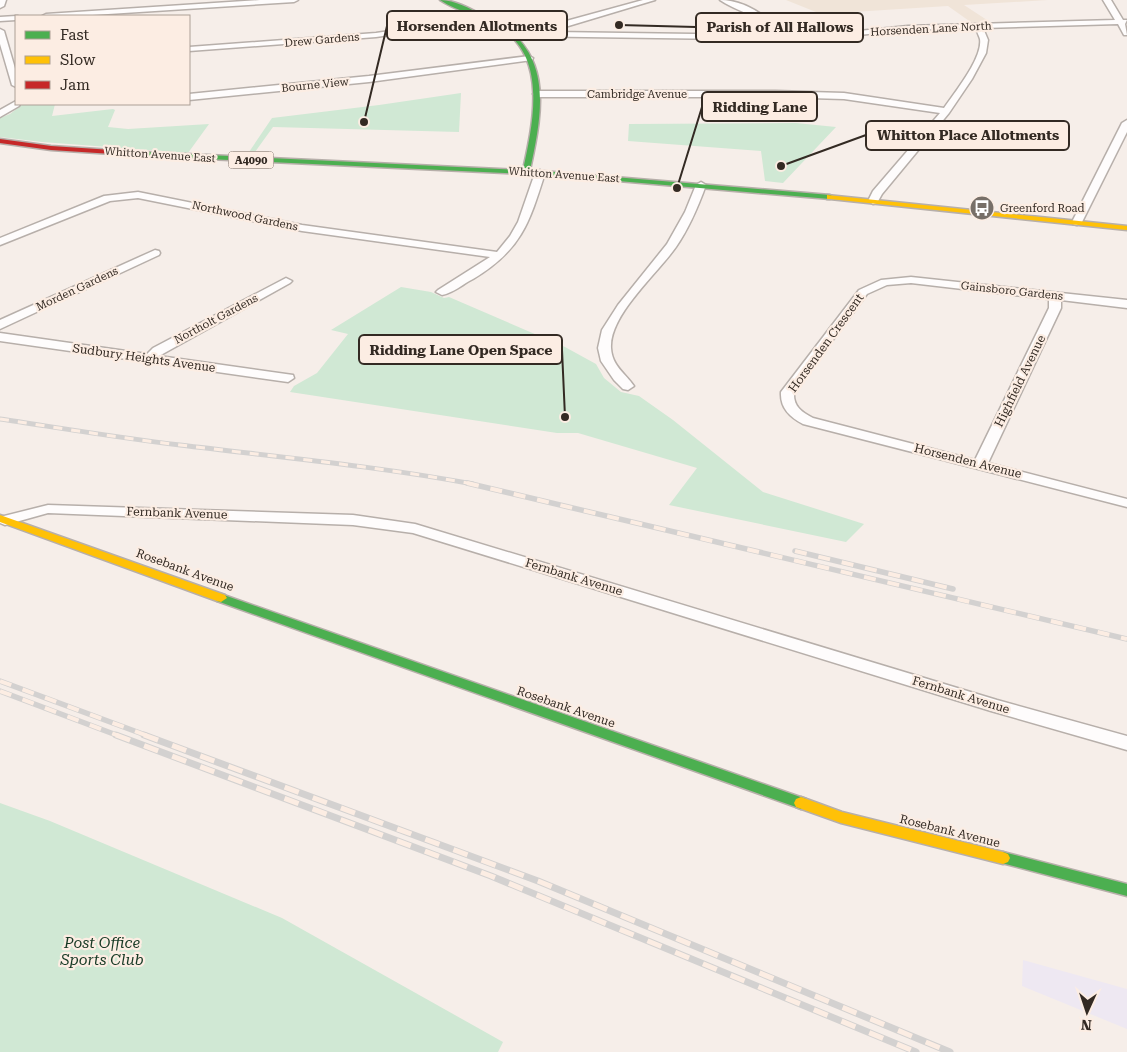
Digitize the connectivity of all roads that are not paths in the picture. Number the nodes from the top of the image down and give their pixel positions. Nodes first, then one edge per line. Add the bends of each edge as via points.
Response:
1 (2, 0) edge
2 (294, 0) edge
3 (443, 0) edge
4 (651, 0) edge
5 (724, 0) edge
6 (1106, 0) edge
7 (0, 6) edge
8 (146, 13) edge
9 (79, 15) edge
10 (15, 18) edge
11 (0, 19) edge
12 (484, 19) junction
13 (1124, 22) edge
14 (978, 26) junction
15 (0, 31) edge
16 (1127, 33) edge
17 (514, 34) junction
18 (548, 34) junction
19 (779, 38) junction
20 (190, 49) edge
21 (530, 58) junction
22 (15, 82) edge
23 (537, 94) junction
24 (190, 97) edge
25 (15, 105) edge
26 (946, 111) junction
27 (0, 114) edge
28 (1127, 123) edge
29 (0, 141) edge
30 (526, 171) junction
31 (540, 172) junction
32 (701, 185) junction
33 (874, 201) junction
34 (1077, 222) junction
35 (1127, 228) edge
36 (0, 242) edge
37 (155, 253) dead end
38 (498, 255) junction
39 (898, 280) joint
40 (286, 281) dead end
41 (442, 292) dead end
42 (1055, 296) junction
43 (1127, 304) edge
44 (0, 324) edge
45 (0, 337) edge
46 (149, 359) junction
47 (288, 378) dead end
48 (628, 386) dead end
49 (808, 421) joint
50 (980, 464) junction
51 (1127, 503) edge
52 (3, 519) edge
53 (1127, 743) edge
54 (1127, 890) edge

1 - 7 street
2 - 8 street
3 - 12 street, Horsenden Lane North
4 - 18 street via 562,25
5 - 19 street via 757,16
6 - 13 street
8 - 9 street
10 - 11 street
12 - 17 street, Horsenden Lane North
12 - 20 street, Drew Gardens via 376,35
13 - 14 street, Horsenden Lane North
13 - 16 street
14 - 19 street, Horsenden Lane North
14 - 26 street via 984,40 982,53
15 - 22 street
17 - 18 street, Horsenden Lane North
17 - 21 street
18 - 19 street, Horsenden Lane North
21 - 23 street
21 - 24 street, Bourne View via 355,81
23 - 26 street, Cambridge Avenue via 828,96 866,98
23 - 30 street via 534,143
25 - 27 street
26 - 33 street via 877,193
28 - 34 street
29 - 30 street, Whitton Avenue East / A4090 via 191,158
30 - 31 street, Whitton Avenue East / A4090
31 - 32 street, Whitton Avenue East / A4090
31 - 38 street via 524,220 514,238
32 - 33 street, Whitton Avenue East / A4090
32 - 48 street via 678,236 624,304 605,340 609,364
33 - 34 street, Whitton Avenue East / A4090
34 - 35 street, Whitton Avenue East / A4090
36 - 38 street, Northwood Gardens via 108,198 138,195 302,228
37 - 44 street, Morden Gardens
38 - 41 street
39 - 42 street, Gainsboro Gardens
39 - 49 street, Horsenden Crescent via 863,292 788,392 792,411
40 - 46 street, Northolt Gardens via 157,351
42 - 43 street, Gainsboro Gardens
42 - 50 street, Highfield Avenue via 1055,308
45 - 46 street, Sudbury Heights Avenue
46 - 47 street, Sudbury Heights Avenue
49 - 50 street, Horsenden Avenue
50 - 51 street, Horsenden Avenue
52 - 53 street, Fernbank Avenue via 48,509 353,520 415,529
52 - 54 street, Rosebank Avenue via 841,817

